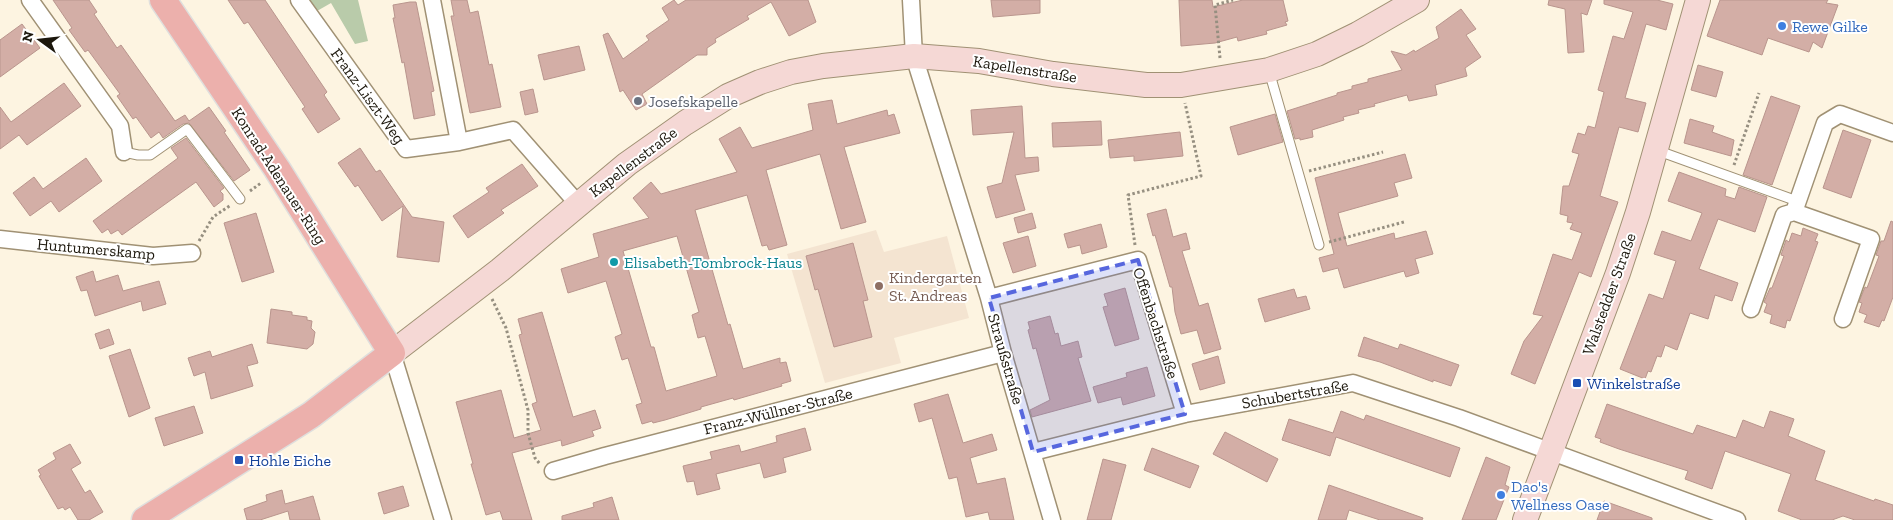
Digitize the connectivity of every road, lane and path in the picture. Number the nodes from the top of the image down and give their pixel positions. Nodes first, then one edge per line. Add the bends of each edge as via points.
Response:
1 (30, 0) edge
2 (163, 0) edge
3 (299, 0) edge
4 (432, 0) edge
5 (911, 0) edge
6 (1233, 0) edge
7 (1417, 0) edge
8 (1698, 0) edge
9 (914, 56) junction
10 (1269, 70) junction
11 (1221, 78) junction
12 (1181, 85) junction
13 (1759, 94) dead end
14 (1893, 133) edge
15 (458, 142) junction
16 (1656, 150) junction
17 (124, 152) joint
18 (1383, 152) dead end
19 (1298, 174) junction
20 (1730, 177) junction
21 (240, 199) dead end
22 (578, 204) junction
23 (1796, 207) junction
24 (1404, 222) dead end
25 (0, 239) edge
26 (1319, 245) joint
27 (192, 253) dead end
28 (1138, 260) junction
29 (484, 283) junction
30 (989, 298) junction
31 (1751, 309) dead end
32 (1843, 319) dead end
33 (392, 353) junction
34 (1003, 353) junction
35 (1185, 414) junction
36 (1032, 452) junction
37 (1551, 452) junction
38 (553, 471) joint
39 (145, 520) edge
40 (442, 520) edge
41 (1052, 520) edge
42 (1525, 520) edge
43 (1737, 520) edge

1 - 17 street via 120,126
2 - 33 main road, Konrad-Adenauer-Ring via 277,169
3 - 15 street, Franz-Liszt-Weg via 406,149
4 - 15 street
5 - 9 street, Straußstraße
6 - 11 path via 1216,5
7 - 10 main road, Kapellenstraße via 1317,54
8 - 16 main road, Walstedder Straße
9 - 12 main road, Kapellenstraße via 979,60 1053,74 1146,85
9 - 22 main road, Kapellenstraße via 790,72 728,96 627,164
9 - 30 street, Straußstraße
10 - 11 main road, Kapellenstraße
10 - 19 lane
11 - 12 main road, Kapellenstraße
12 - 28 path via 1201,176 1128,195
13 - 20 path
14 - 23 street via 1840,114 1825,123
15 - 22 street, Franz-Liszt-Weg via 513,130
16 - 20 lane
16 - 37 main road, Walstedder Straße via 1618,273
17 - 21 lane via 150,155 187,130
18 - 19 path
19 - 26 lane
20 - 23 lane
22 - 29 main road, Kapellenstraße
23 - 31 street via 1784,215
23 - 32 street via 1871,239
24 - 26 path
25 - 27 street, Huntumerskamp via 153,256
28 - 30 street, Offenbachstraße
28 - 35 street, Offenbachstraße
29 - 33 main road, Kapellenstraße
29 - 38 path via 506,328 528,410 528,433 535,458
30 - 34 street, Straußstraße
33 - 39 main road, Kapellenstraße via 310,415
33 - 40 street
34 - 36 street, Straußstraße
34 - 38 street, Franz-Wüllner-Straße
35 - 36 street, Schubertstraße
35 - 37 street, Schubertstraße via 1353,383
36 - 41 street, Straußstraße
37 - 42 main road, Walstedder Straße
37 - 43 street

